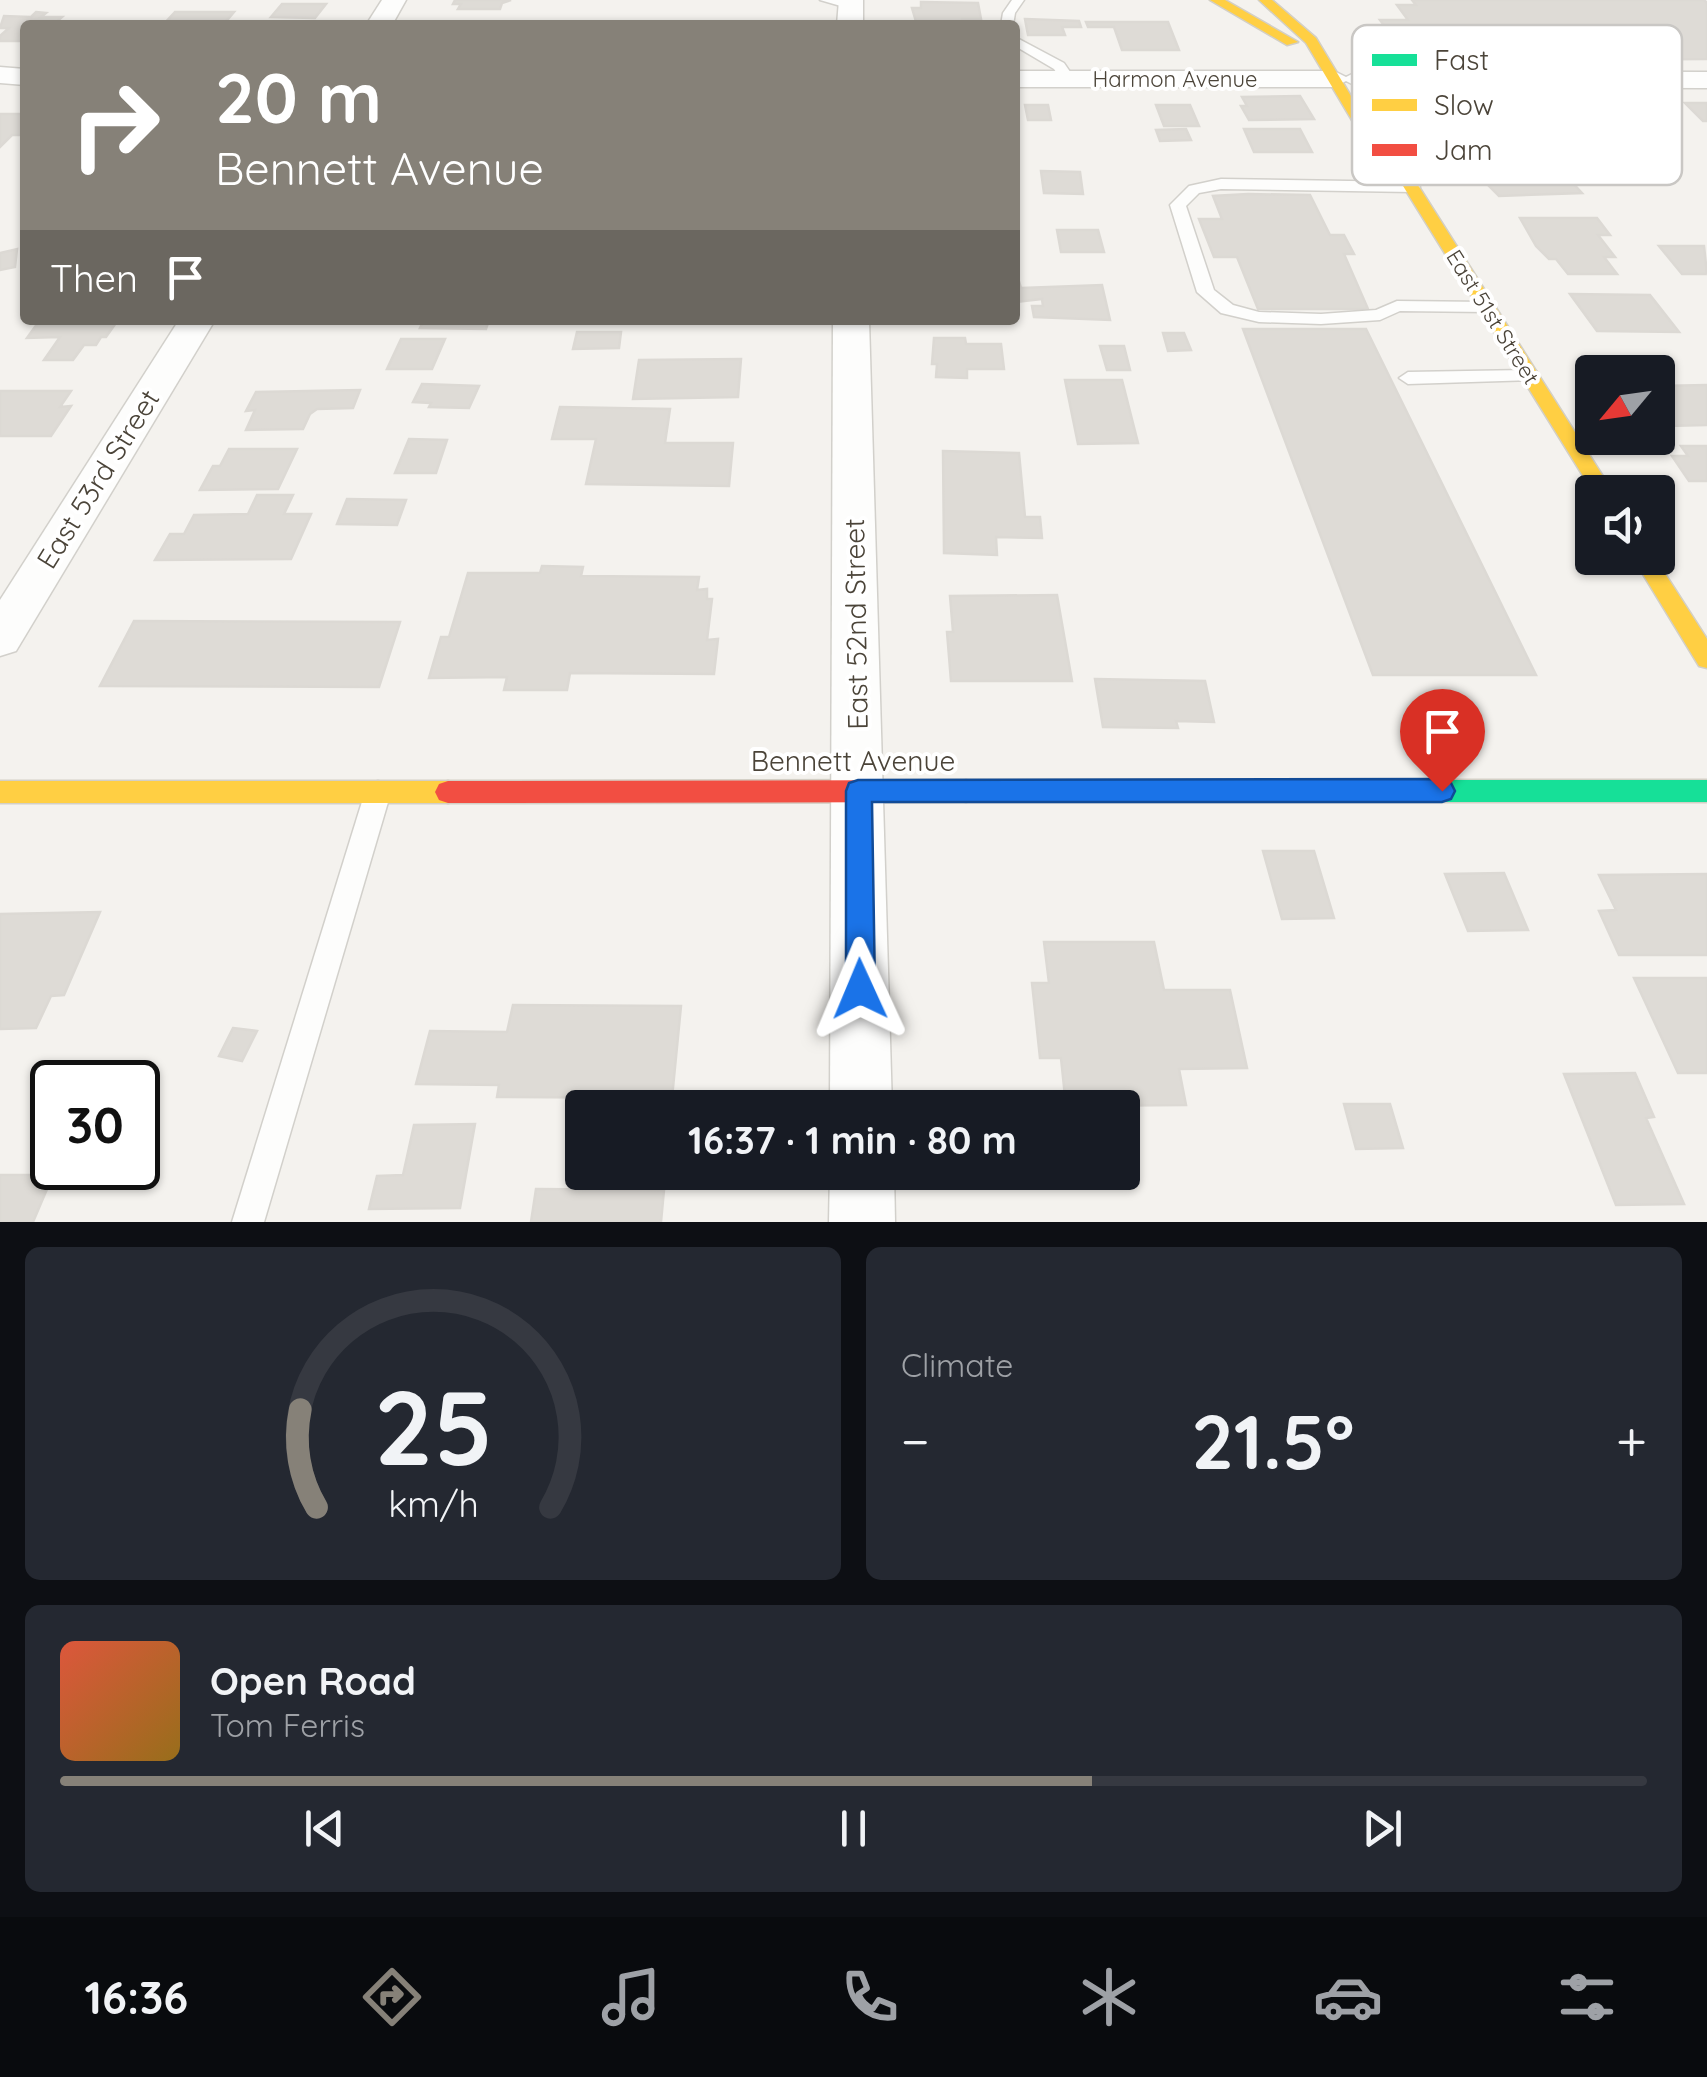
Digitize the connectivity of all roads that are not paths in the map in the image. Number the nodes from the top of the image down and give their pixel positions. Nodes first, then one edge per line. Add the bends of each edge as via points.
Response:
1 (1216, 0) edge
2 (1265, 0) edge
3 (1020, 45) edge
4 (1342, 48) dead end
5 (1020, 79) edge
6 (1068, 79) junction
7 (1346, 79) junction
8 (1352, 79) edge
9 (1682, 80) edge
10 (1707, 80) edge
11 (1352, 86) edge
12 (1412, 187) joint
13 (1487, 307) junction
14 (194, 325) edge
15 (851, 325) edge
16 (1530, 376) junction
17 (1408, 378) dead end
18 (1592, 475) edge
19 (1655, 575) edge
20 (0, 638) edge
21 (1707, 659) edge
22 (858, 791) junction
23 (1707, 791) edge
24 (0, 792) edge
25 (378, 792) junction
26 (861, 1090) edge
27 (862, 1190) edge
28 (248, 1222) edge
29 (862, 1222) edge

1 - 7 main road via 1282,34
2 - 7 main road, East 51st Street
3 - 6 lane via 1059,66
4 - 7 main road, East 51st Street
5 - 6 street, Harmon Avenue
6 - 7 street, Harmon Avenue
7 - 8 street, Harmon Avenue
7 - 11 main road, East 51st Street
9 - 10 street, Harmon Avenue
12 - 13 main road, East 51st Street
12 - 13 lane via 1221,184 1194,190 1178,205 1206,292 1226,310 1321,319 1380,315 1397,306
13 - 16 main road, East 51st Street
14 - 20 street, East 53rd Street
15 - 22 street, East 52nd Street
16 - 17 lane
16 - 18 main road, East 51st Street
19 - 21 main road
22 - 23 main road, Bennett Avenue
22 - 25 main road, Bennett Avenue
22 - 26 street, East 52nd Street
24 - 25 main road, Bennett Avenue
25 - 28 lane
27 - 29 street

